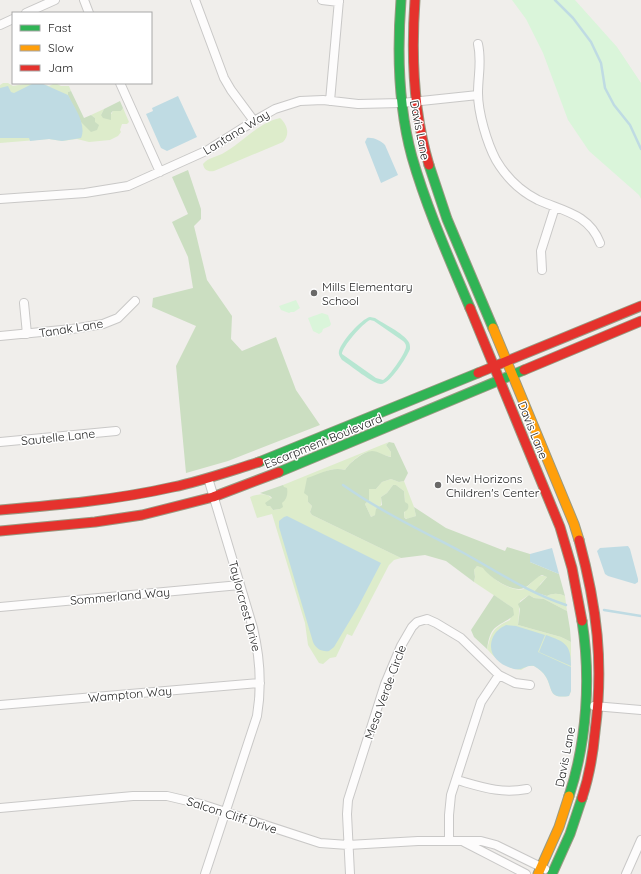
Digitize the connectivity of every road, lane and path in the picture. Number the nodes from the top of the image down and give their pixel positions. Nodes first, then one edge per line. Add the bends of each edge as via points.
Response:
1 (55, 0) edge
2 (84, 0) edge
3 (195, 0) edge
4 (322, 0) edge
5 (401, 0) edge
6 (415, 0) edge
7 (339, 1) edge
8 (28, 12) edge
9 (89, 12) edge
10 (12, 19) edge
11 (0, 25) edge
12 (478, 44) dead end
13 (120, 84) edge
14 (478, 95) junction
15 (330, 101) junction
16 (402, 103) junction
17 (415, 103) junction
18 (254, 121) junction
19 (160, 172) junction
20 (0, 199) edge
21 (555, 207) junction
22 (600, 243) dead end
23 (542, 270) dead end
24 (135, 302) dead end
25 (24, 303) dead end
26 (641, 306) edge
27 (641, 321) edge
28 (27, 334) junction
29 (0, 336) edge
30 (507, 362) junction
31 (495, 367) junction
32 (512, 374) junction
33 (500, 380) junction
34 (116, 431) dead end
35 (0, 442) edge
36 (208, 478) junction
37 (213, 497) junction
38 (0, 510) edge
39 (0, 531) edge
40 (240, 585) junction
41 (0, 607) edge
42 (499, 675) junction
43 (260, 683) junction
44 (530, 685) dead end
45 (0, 705) edge
46 (586, 706) junction
47 (598, 707) junction
48 (641, 710) edge
49 (457, 780) junction
50 (527, 789) dead end
51 (0, 808) edge
52 (225, 812) junction
53 (449, 840) junction
54 (641, 840) edge
55 (463, 842) junction
56 (348, 845) junction
57 (539, 871) edge
58 (206, 874) edge
59 (350, 874) edge
60 (526, 874) edge
61 (552, 874) edge
62 (626, 874) edge

1 - 8 street
2 - 9 street
3 - 18 street via 224,78
4 - 7 street
5 - 16 main road, Davis Lane via 399,42
6 - 17 main road, Davis Lane via 412,47
7 - 15 street
10 - 11 street
12 - 14 street via 481,61
13 - 19 street
14 - 17 street, Lantana Way
14 - 21 street via 486,131 502,170 527,194
15 - 16 street, Lantana Way via 358,104
15 - 18 street, Lantana Way via 306,100 293,103 274,109
16 - 17 street, Lantana Way
16 - 31 main road, Davis Lane via 410,149 425,198
17 - 30 main road, Davis Lane via 434,184
18 - 19 street, Lantana Way via 208,150
19 - 20 street, Lantana Way via 120,188
21 - 22 street via 574,214 588,224
21 - 23 street via 541,251
24 - 28 street, Tanak Lane via 118,318 104,324
25 - 28 street
26 - 30 main road, Escarpment Boulevard
27 - 32 main road, Escarpment Boulevard
28 - 29 street, Tanak Lane
30 - 31 main road, Escarpment Boulevard
30 - 32 main road, Davis Lane
31 - 33 main road, Davis Lane
31 - 36 main road, Escarpment Boulevard via 265,460
32 - 33 main road, Escarpment Boulevard
32 - 47 main road, Davis Lane via 577,532 584,557 592,590 599,643
33 - 37 main road, Escarpment Boulevard via 295,466
33 - 46 main road, Davis Lane via 564,537 571,562 584,627
34 - 35 street, Sautelle Lane
36 - 37 street, Taylorcrest Drive
36 - 38 main road, Escarpment Boulevard via 135,495
37 - 39 main road, Escarpment Boulevard via 142,516
37 - 40 street, Taylorcrest Drive
40 - 41 street, Sommerland Way
40 - 43 street, Taylorcrest Drive via 256,642
42 - 44 street, Mesa Verde Circle via 515,683
42 - 49 street via 480,706
42 - 56 street, Mesa Verde Circle via 461,638 447,629 427,619 414,624 401,646 385,684 350,792 347,814
43 - 45 street, Wampton Way
43 - 52 street, Taylorcrest Drive via 257,716
46 - 47 street
46 - 57 main road, Davis Lane via 570,796
47 - 48 street
47 - 61 main road, Davis Lane via 596,738 585,791 568,842
49 - 50 street via 508,792
49 - 53 street via 450,800
51 - 52 street, Salcon Cliff Drive via 159,795
52 - 56 street, Salcon Cliff Drive via 320,843
52 - 58 street, Taylorcrest Drive
53 - 55 street, Salcon Cliff Drive
53 - 56 street, Salcon Cliff Drive
54 - 62 street
55 - 57 street, Salcon Cliff Drive via 488,842
55 - 60 street, Salcon Cliff Drive
56 - 59 street, Mesa Verde Circle
57 - 61 street, Salcon Cliff Drive

